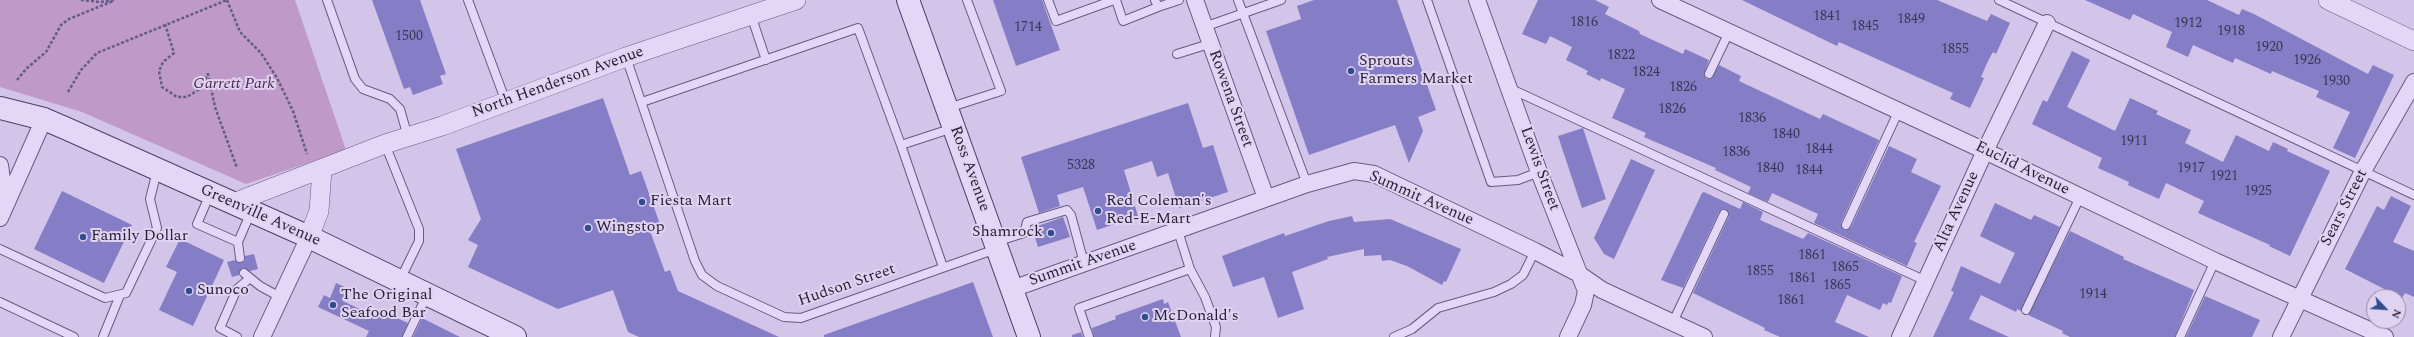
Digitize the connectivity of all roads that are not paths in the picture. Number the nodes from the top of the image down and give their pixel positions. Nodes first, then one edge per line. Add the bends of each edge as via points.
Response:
1 (327, 0) edge
2 (468, 0) edge
3 (796, 0) edge
4 (908, 0) edge
5 (967, 0) edge
6 (1048, 0) edge
7 (1115, 0) edge
8 (1179, 0) edge
9 (1194, 0) edge
10 (1238, 0) edge
11 (1280, 0) edge
12 (1427, 0) edge
13 (1477, 0) edge
14 (1660, 0) edge
15 (1999, 0) edge
16 (2328, 0) edge
17 (773, 4) edge
18 (1156, 4) edge
19 (1243, 14) junction
20 (751, 15) junction
21 (2048, 23) junction
22 (1204, 27) junction
23 (1729, 32) junction
24 (2414, 41) edge
25 (1209, 44) junction
26 (1177, 54) dead end
27 (626, 57) junction
28 (766, 60) junction
29 (1709, 74) dead end
30 (2414, 82) edge
31 (1509, 87) junction
32 (506, 102) junction
33 (642, 102) junction
34 (0, 108) edge
35 (1899, 110) junction
36 (951, 118) junction
37 (44, 120) junction
38 (408, 137) junction
39 (385, 144) junction
40 (901, 145) junction
41 (1985, 151) junction
42 (0, 165) edge
43 (158, 170) junction
44 (322, 170) junction
45 (2363, 171) junction
46 (1539, 172) junction
47 (1307, 184) junction
48 (210, 194) junction
49 (2414, 195) edge
50 (2080, 197) junction
51 (1266, 198) junction
52 (0, 201) edge
53 (242, 207) junction
54 (1724, 214) dead end
55 (0, 218) edge
56 (1846, 225) dead end
57 (1178, 230) junction
58 (309, 236) junction
59 (238, 242) junction
60 (996, 246) junction
61 (0, 249) edge
62 (1535, 251) junction
63 (240, 258) dead end
64 (2215, 261) junction
65 (1084, 264) junction
66 (943, 267) junction
67 (1190, 269) junction
68 (1579, 274) junction
69 (400, 281) junction
70 (1926, 281) junction
71 (1012, 289) junction
72 (427, 294) junction
73 (120, 295) junction
74 (280, 297) junction
75 (2299, 299) junction
76 (0, 302) edge
77 (2026, 310) dead end
78 (1673, 322) junction
79 (74, 337) edge
80 (103, 337) edge
81 (237, 337) edge
82 (262, 337) edge
83 (407, 337) edge
84 (515, 337) edge
85 (1029, 337) edge
86 (1089, 337) edge
87 (1215, 337) edge
88 (1394, 337) edge
89 (1568, 337) edge
90 (1704, 337) edge
91 (1900, 337) edge
92 (2180, 337) edge
93 (2281, 337) edge
94 (2385, 337) edge

1 - 38 lane via 355,79 363,89 390,98 400,110
2 - 32 lane
3 - 17 street, North Henderson Avenue
4 - 36 main road, Ross Avenue
5 - 36 lane via 1001,91
6 - 7 lane via 1056,21
7 - 18 lane via 1123,21
8 - 18 lane
9 - 22 street, Rowena Street
10 - 19 lane
11 - 19 lane
12 - 46 lane via 1491,182 1518,180
13 - 31 street, Lewis Street
14 - 23 street, Euclid Avenue
15 - 21 lane
16 - 24 street
17 - 20 street, North Henderson Avenue
19 - 22 lane
19 - 47 lane
20 - 27 street, North Henderson Avenue
20 - 28 lane
21 - 41 street, Alta Avenue
21 - 45 lane
22 - 25 street, Rowena Street
23 - 29 lane
23 - 35 street, Euclid Avenue
25 - 26 lane
25 - 51 street, Rowena Street
27 - 32 street, North Henderson Avenue
27 - 33 lane, Hudson Street
28 - 33 lane
28 - 40 lane via 858,28
30 - 45 street, Sears Street
31 - 46 street, Lewis Street
31 - 70 lane
32 - 38 street, North Henderson Avenue
33 - 66 lane, Hudson Street via 695,261 702,275 716,286 784,317 802,318
34 - 37 main road, Greenville Avenue
35 - 41 street, Euclid Avenue
35 - 56 lane
36 - 40 lane
36 - 60 main road, Ross Avenue
37 - 43 main road, Greenville Avenue
37 - 55 street
38 - 39 street, North Henderson Avenue
39 - 44 street, North Henderson Avenue
39 - 69 lane via 419,229 419,241
40 - 66 lane
41 - 50 street, Euclid Avenue
41 - 70 street, Alta Avenue
42 - 52 street
43 - 48 main road, Greenville Avenue
43 - 73 lane via 150,199 157,228 126,294
44 - 53 street, North Henderson Avenue
44 - 58 street via 319,211
45 - 49 lane
45 - 75 street, Sears Street
46 - 68 street, Lewis Street
47 - 51 street, Summit Avenue
47 - 62 street, Summit Avenue via 1354,171 1374,174
48 - 53 main road, Greenville Avenue
48 - 59 lane via 197,224
50 - 64 street, Euclid Avenue
50 - 77 lane
51 - 57 street, Summit Avenue
53 - 58 main road, Greenville Avenue
53 - 59 lane
54 - 78 lane
57 - 65 street, Summit Avenue
57 - 67 lane
58 - 69 main road, Greenville Avenue
58 - 74 street
59 - 63 lane
60 - 65 lane, Hudson Street via 1024,233 1027,222 1067,210 1071,215
60 - 66 lane, Hudson Street
60 - 71 main road, Ross Avenue
61 - 73 lane via 105,298
62 - 68 street, Summit Avenue
62 - 88 lane via 1522,274 1512,284 1494,292 1438,308 1412,329
64 - 75 street, Euclid Avenue
64 - 92 lane
65 - 71 street, Summit Avenue
67 - 86 lane via 1079,308
67 - 87 lane via 1205,297 1216,327
68 - 78 street, Summit Avenue via 1602,290
68 - 89 street, Lewis Street via 1586,291 1583,305
69 - 72 main road, Greenville Avenue
70 - 91 street, Alta Avenue
71 - 85 main road, Ross Avenue
72 - 83 lane
72 - 84 main road, Greenville Avenue
73 - 80 lane
74 - 81 lane via 247,276 237,289 220,328
74 - 82 street
75 - 93 street, Sears Street
75 - 94 street, Euclid Avenue
76 - 79 lane
78 - 90 street, Summit Avenue

